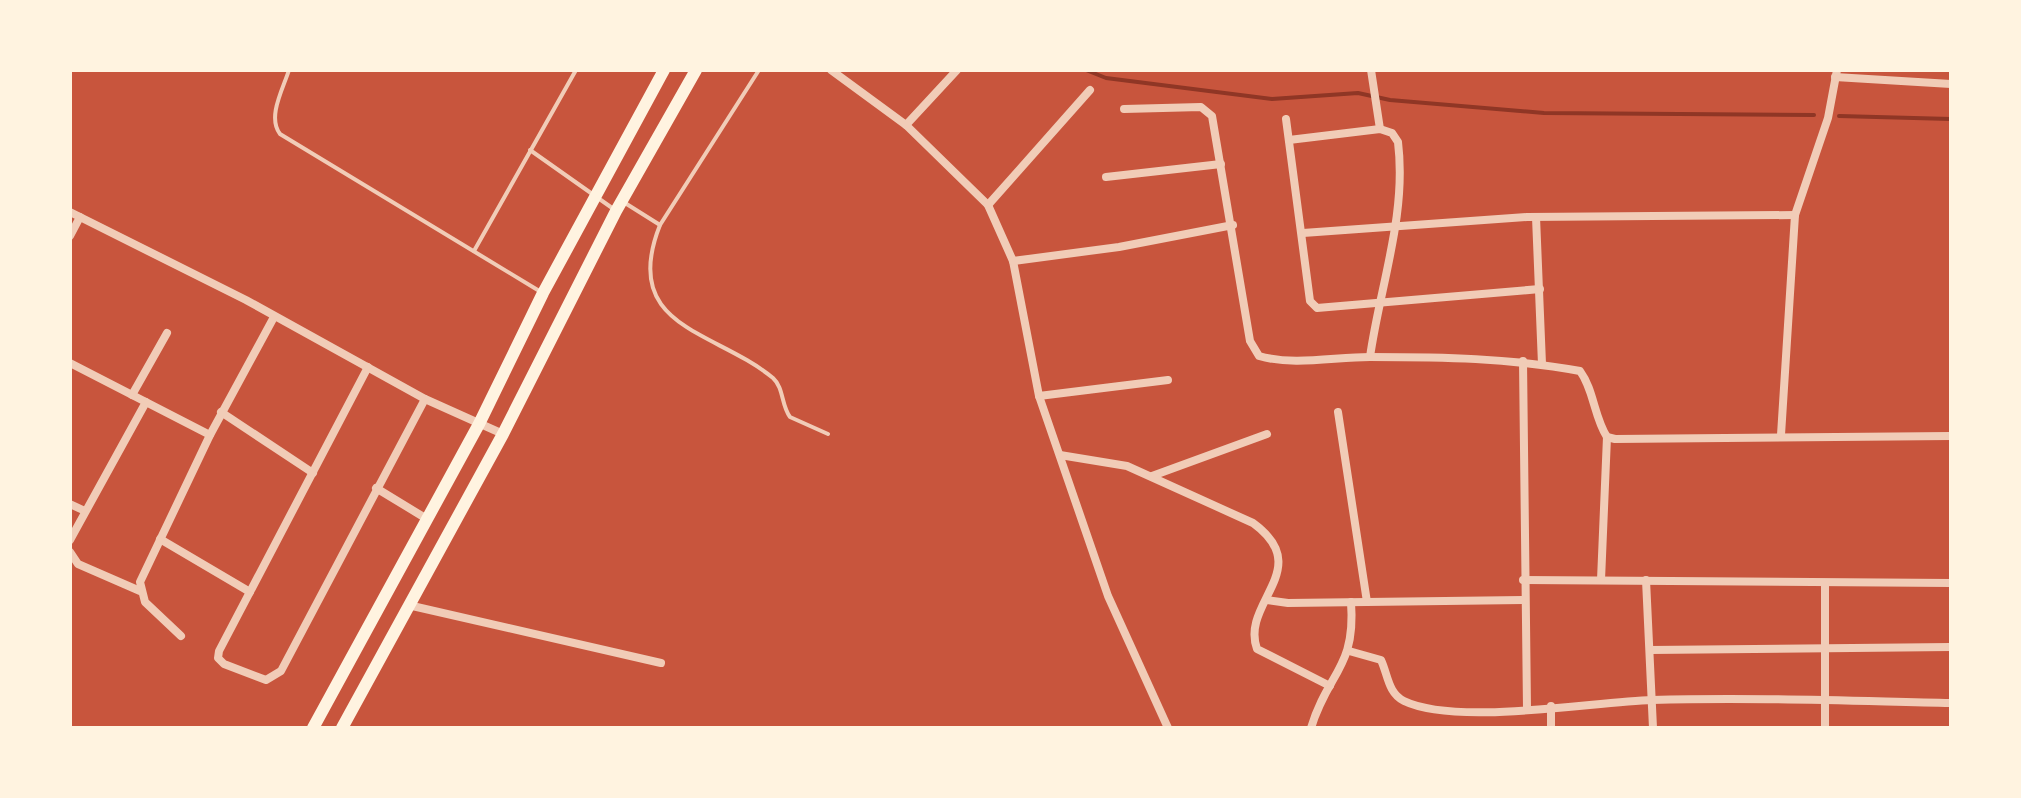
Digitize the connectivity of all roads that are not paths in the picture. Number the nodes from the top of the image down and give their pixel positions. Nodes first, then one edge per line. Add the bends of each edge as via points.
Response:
1 (289, 70) edge
2 (576, 70) edge
3 (664, 70) edge
4 (696, 70) edge
5 (759, 70) edge
6 (831, 70) edge
7 (957, 70) edge
8 (1371, 70) edge
9 (1836, 74) edge
10 (1951, 84) edge
11 (1090, 90) dead end
12 (1124, 109) dead end
13 (1286, 119) dead end
14 (906, 125) junction
15 (1380, 129) junction
16 (1289, 140) junction
17 (530, 150) junction
18 (1221, 164) junction
19 (1106, 177) dead end
20 (595, 196) junction
21 (988, 205) junction
22 (619, 206) junction
23 (70, 212) edge
24 (1795, 215) junction
25 (80, 217) junction
26 (1536, 217) junction
27 (660, 225) junction
28 (1233, 225) junction
29 (1396, 226) junction
30 (1303, 233) junction
31 (70, 236) edge
32 (474, 251) junction
33 (1013, 261) junction
34 (1540, 289) junction
35 (543, 293) junction
36 (1378, 300) junction
37 (274, 317) junction
38 (167, 333) dead end
39 (1370, 357) junction
40 (1523, 361) junction
41 (70, 363) edge
42 (1542, 364) junction
43 (368, 367) junction
44 (1168, 380) dead end
45 (132, 395) junction
46 (1039, 396) junction
47 (425, 399) junction
48 (146, 402) junction
49 (221, 412) junction
50 (1338, 412) dead end
51 (479, 424) junction
52 (503, 434) junction
53 (828, 434) dead end
54 (1267, 434) dead end
55 (210, 435) junction
56 (1781, 435) junction
57 (1951, 436) edge
58 (1607, 437) junction
59 (1060, 455) junction
60 (313, 473) junction
61 (1151, 477) junction
62 (376, 488) junction
63 (70, 504) edge
64 (85, 511) junction
65 (427, 519) junction
66 (160, 539) junction
67 (70, 540) edge
68 (70, 552) edge
69 (1523, 580) junction
70 (1601, 580) junction
71 (1646, 580) junction
72 (1825, 583) junction
73 (1951, 583) edge
74 (140, 591) junction
75 (250, 592) junction
76 (1267, 600) junction
77 (1523, 600) junction
78 (1351, 602) junction
79 (1367, 602) junction
80 (408, 605) junction
81 (181, 636) dead end
82 (1825, 647) junction
83 (1951, 647) edge
84 (1650, 650) junction
85 (1349, 651) junction
86 (661, 663) dead end
87 (1330, 686) junction
88 (1653, 700) junction
89 (1825, 701) junction
90 (1951, 703) edge
91 (1551, 706) junction
92 (1527, 708) junction
93 (313, 728) edge
94 (342, 728) edge
95 (1168, 728) edge
96 (1311, 728) edge
97 (1551, 728) edge
98 (1653, 728) edge
99 (1825, 728) edge

1 - 32 lane via 274,116 280,134
2 - 17 lane
3 - 20 main road
4 - 22 main road
5 - 27 lane
6 - 14 street
7 - 14 street
8 - 15 street
9 - 10 street
9 - 24 street via 1828,118
11 - 21 street
12 - 18 street via 1207,109
13 - 16 street
14 - 21 street
15 - 16 street
15 - 29 street via 1398,142
16 - 30 street
17 - 20 lane
17 - 32 lane
18 - 19 street
18 - 28 street
20 - 22 lane
20 - 35 main road
21 - 33 street
22 - 27 lane
22 - 52 main road
23 - 25 street
24 - 26 street
24 - 56 street
25 - 31 street
25 - 37 street
26 - 29 street
26 - 34 street
27 - 53 lane via 650,264 662,311 775,379 790,417
28 - 33 street
28 - 39 street via 1250,341 1259,356
29 - 30 street
29 - 36 street
30 - 36 street via 1310,301 1317,308
32 - 35 lane
33 - 46 street
34 - 36 street
34 - 42 street
35 - 51 main road
36 - 39 street
37 - 43 street
37 - 49 street
38 - 45 street
39 - 40 street
40 - 42 street
40 - 69 street
41 - 45 street
42 - 58 street via 1580,371
43 - 47 street
43 - 60 street
44 - 46 street
45 - 48 street
46 - 59 street
47 - 51 street
47 - 62 street
48 - 55 street
48 - 64 street
49 - 55 street
49 - 60 street
50 - 79 street
51 - 52 street
51 - 65 main road
52 - 80 main road
54 - 61 street
55 - 66 street
56 - 57 street
56 - 58 street
58 - 70 street
59 - 61 street via 1127,466
59 - 95 street via 1108,596
60 - 75 street
61 - 76 street via 1267,533 1279,572
62 - 65 street
62 - 75 street via 281,671 266,680 218,658
63 - 64 street
64 - 67 street
65 - 93 main road
66 - 74 street
66 - 75 street
68 - 74 street via 78,564
69 - 70 street
69 - 77 street
70 - 71 street
71 - 72 street
71 - 84 street
72 - 73 street
72 - 82 street
74 - 81 street
76 - 78 street
76 - 87 street via 1254,632 1257,649
77 - 79 street
77 - 92 street
78 - 79 street
78 - 85 street
80 - 86 street
80 - 94 main road
82 - 83 street
82 - 84 street
82 - 89 street
84 - 88 street
85 - 87 street
85 - 92 street via 1381,660 1394,694 1406,702 1483,713
87 - 96 street via 1321,695
88 - 89 street
88 - 91 street
88 - 98 street
89 - 90 street
89 - 99 street
91 - 92 street
91 - 97 street

